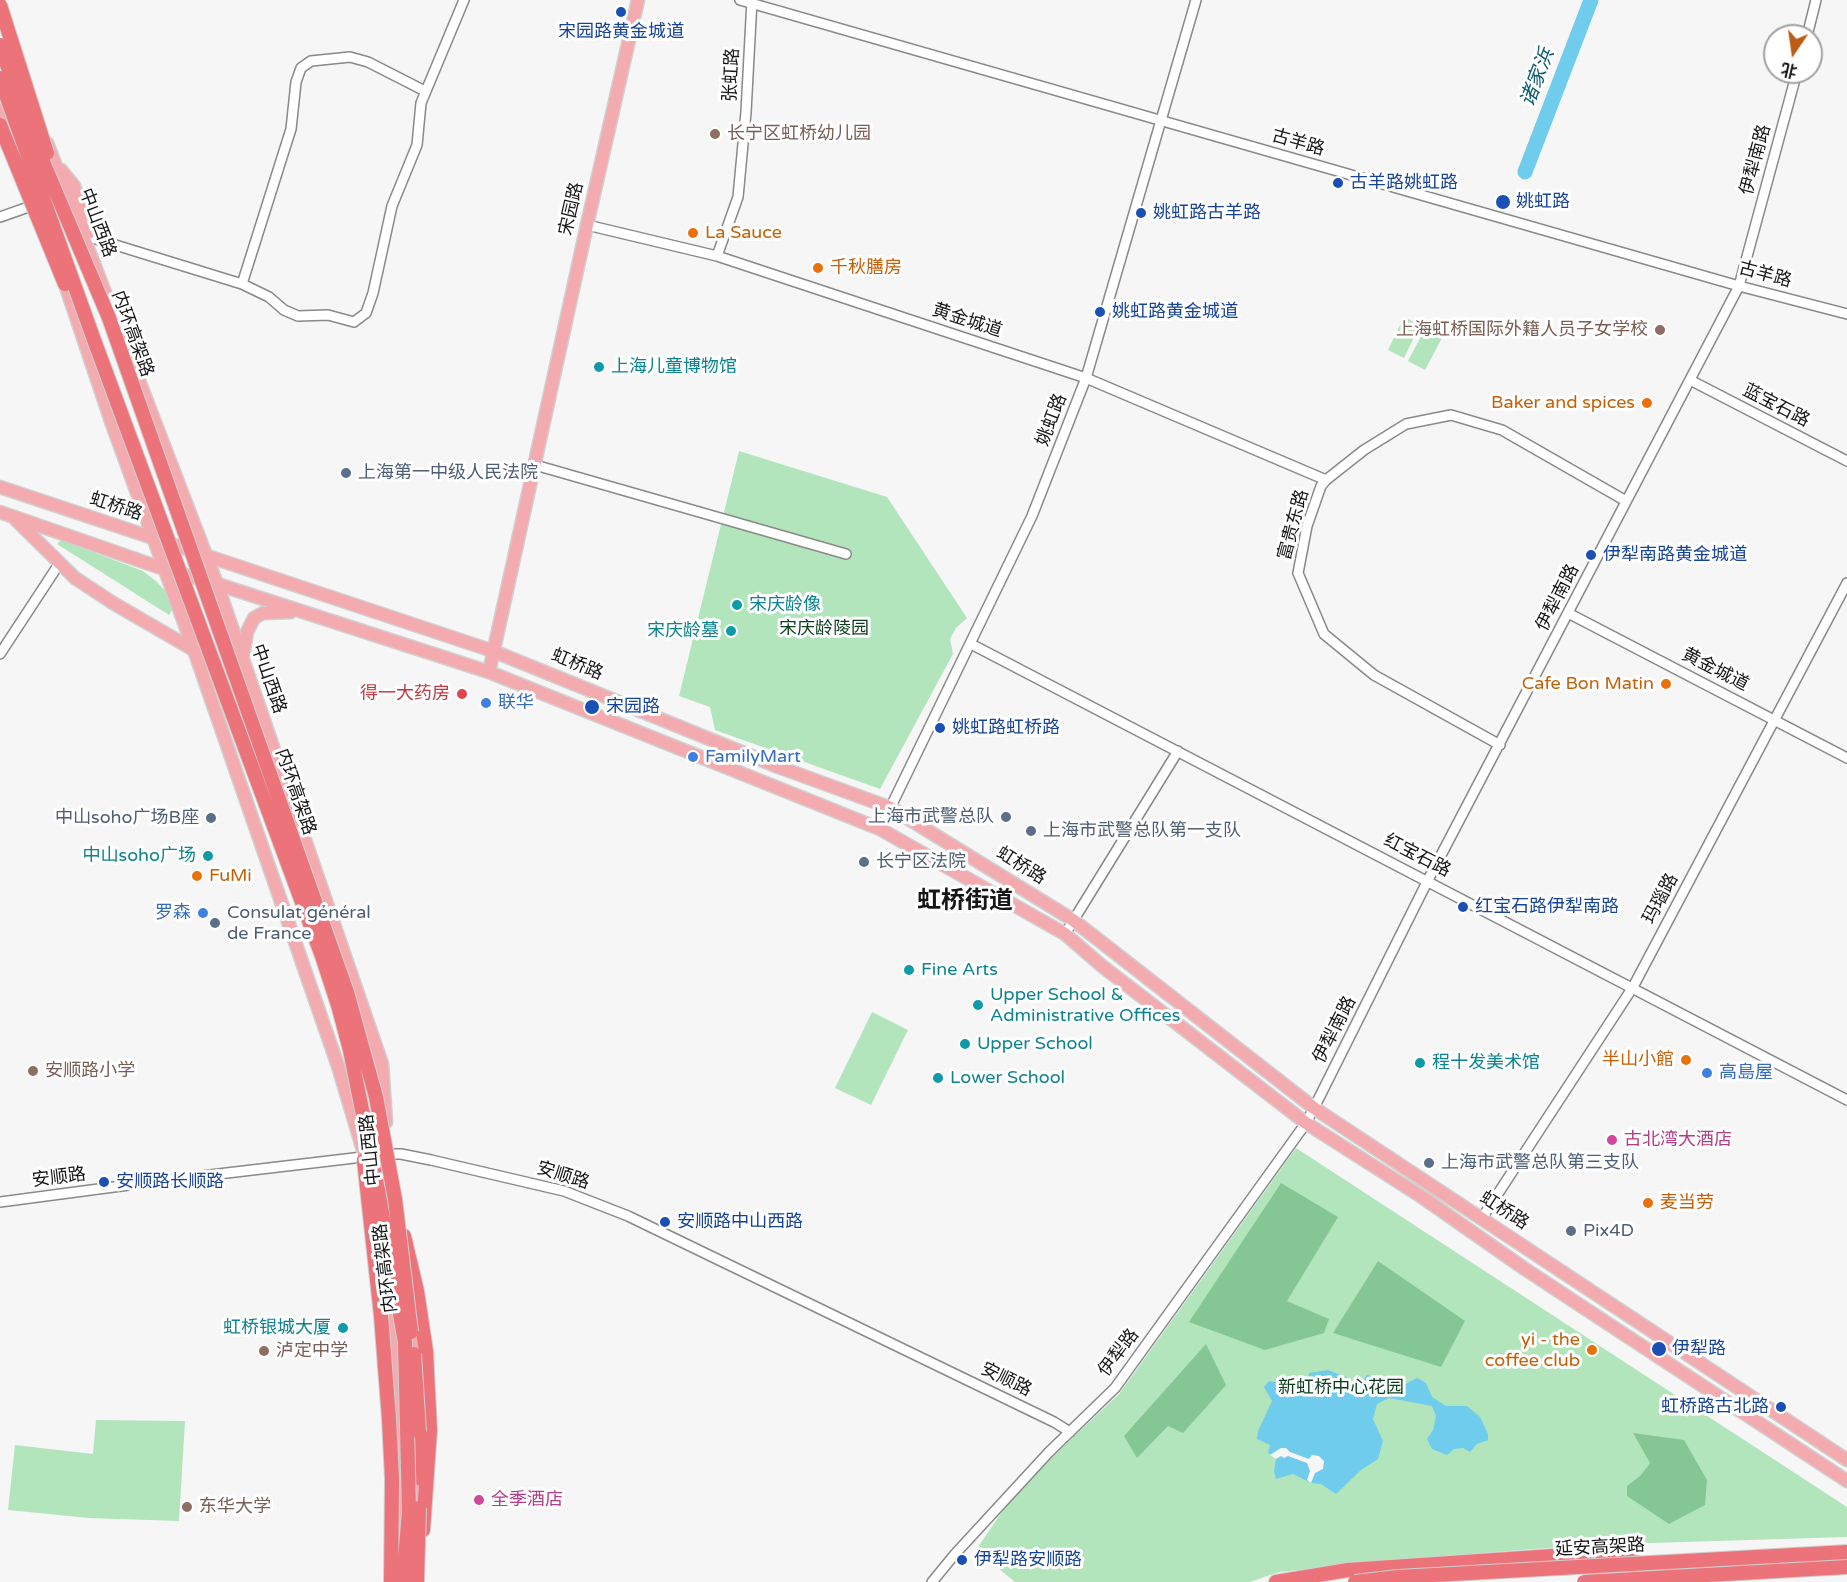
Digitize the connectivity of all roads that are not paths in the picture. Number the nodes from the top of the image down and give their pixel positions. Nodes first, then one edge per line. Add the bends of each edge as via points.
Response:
1 (464, 0) edge
2 (638, 0) edge
3 (740, 0) edge
4 (1196, 0) edge
5 (1816, 0) edge
6 (752, 2) edge
7 (0, 5) edge
8 (1810, 24) edge
9 (0, 25) edge
10 (0, 45) edge
11 (0, 78) edge
12 (1794, 84) edge
13 (425, 91) junction
14 (0, 110) edge
15 (1161, 120) junction
16 (0, 125) edge
17 (37, 204) junction
18 (61, 204) junction
19 (0, 217) edge
20 (586, 225) junction
21 (87, 236) junction
22 (717, 256) junction
23 (242, 284) junction
24 (1739, 286) junction
25 (1847, 314) edge
26 (94, 340) junction
27 (1086, 378) junction
28 (1690, 380) junction
29 (1847, 461) edge
30 (535, 465) junction
31 (1326, 480) junction
32 (0, 487) edge
33 (1626, 501) junction
34 (141, 506) junction
35 (6, 514) edge
36 (127, 529) junction
37 (153, 538) junction
38 (846, 554) dead end
39 (207, 555) junction
40 (59, 564) junction
41 (164, 568) junction
42 (1847, 583) edge
43 (217, 584) junction
44 (300, 611) junction
45 (1568, 613) junction
46 (971, 644) junction
47 (194, 650) junction
48 (493, 651) junction
49 (0, 654) edge
50 (243, 658) junction
51 (489, 672) junction
52 (1775, 719) junction
53 (1500, 745) junction
54 (1178, 751) junction
55 (1847, 758) edge
56 (891, 808) junction
57 (880, 829) junction
58 (1428, 880) junction
59 (1073, 920) junction
60 (1065, 934) junction
61 (1633, 987) junction
62 (350, 1050) junction
63 (1847, 1100) edge
64 (1314, 1108) junction
65 (1306, 1123) junction
66 (388, 1154) junction
67 (366, 1157) junction
68 (396, 1199) junction
69 (0, 1202) edge
70 (1482, 1218) junction
71 (1070, 1432) junction
72 (1847, 1460) edge
73 (1847, 1481) edge
74 (1847, 1552) edge
75 (1847, 1567) edge
76 (392, 1582) edge
77 (404, 1582) edge
78 (414, 1582) edge
79 (932, 1582) edge
80 (1276, 1582) edge
81 (1355, 1582) edge
82 (1584, 1582) edge
83 (1676, 1582) edge

1 - 13 street
2 - 20 main road, 宋园路
3 - 6 street, 古羊路
4 - 15 street, 姚虹路
5 - 8 street
6 - 15 street, 古羊路
6 - 22 street, 张虹路 via 738,197
7 - 18 highway, bridge
9 - 21 main road, 中山西路
10 - 18 highway, 内环高架路, bridge
11 - 26 highway, 内环高架路, bridge
12 - 24 street, 伊犁南路
13 - 23 street via 350,57 311,62 301,68 291,129
13 - 23 street via 417,146 392,206 366,313 354,322 328,315 298,316
14 - 17 main road, 中山西路
15 - 24 street, 古羊路
15 - 27 street, 姚虹路
16 - 26 highway, bridge via 67,289
17 - 19 street
17 - 34 main road, 中山西路
18 - 68 highway, 内环高架路, bridge via 109,318 346,992 376,1097
20 - 22 street, 黄金城道
20 - 30 main road, 宋园路
21 - 23 street
21 - 39 main road, 中山西路 via 97,272
22 - 27 street, 黄金城道
24 - 25 street, 古羊路
24 - 28 street, 伊犁南路
26 - 62 highway, 内环高架路, bridge via 322,956
27 - 31 street, 黄金城道
27 - 46 street, 姚虹路 via 1032,516
28 - 29 street, 蓝宝石路
28 - 33 street, 伊犁南路
30 - 38 street
30 - 48 main road, 宋园路
31 - 33 street, 富贵东路 via 1406,424 1451,415 1502,429
31 - 53 street, 富贵东路 via 1307,526 1298,573 1324,634 1374,675
32 - 36 main road, 虹桥路
33 - 45 street, 伊犁南路
34 - 36 main road via 137,523
34 - 37 main road, 中山西路
35 - 40 main road
35 - 41 main road, 虹桥路
36 - 37 main road, 虹桥路
37 - 39 main road, 虹桥路
37 - 41 main road, 中山西路
39 - 43 main road, 中山西路
39 - 48 main road, 虹桥路
40 - 47 main road via 113,603
40 - 49 street
41 - 43 main road, 虹桥路
41 - 47 main road, 中山西路
42 - 52 street, 玛瑙路
43 - 44 main road, 虹桥路
43 - 50 main road, 中山西路
44 - 50 main road via 263,613 254,618 247,632
44 - 51 main road, 虹桥路
45 - 52 street, 黄金城道
45 - 53 street, 伊犁南路
46 - 54 street, 红宝石路
46 - 56 street, 姚虹路
47 - 67 main road, 中山西路
48 - 51 main road, 宋园路
48 - 56 main road, 虹桥路 via 776,766
50 - 66 main road, 中山西路 via 382,1064
51 - 57 main road, 虹桥路
52 - 55 street, 黄金城道
52 - 61 street, 玛瑙路
53 - 58 street, 伊犁南路
54 - 58 street, 红宝石路
54 - 59 street
56 - 57 street, 姚虹路
56 - 59 main road, 虹桥路
57 - 60 main road, 虹桥路
58 - 61 street, 红宝石路
58 - 64 street, 伊犁南路
59 - 60 street
59 - 64 main road, 虹桥路
60 - 65 main road, 虹桥路
61 - 63 street, 红宝石路
61 - 70 street, 玛瑙路
62 - 76 highway, bridge via 378,1283 389,1419
62 - 77 highway, 内环高架路, bridge via 405,1342 409,1512
64 - 65 street, 伊犁南路
64 - 70 main road, 虹桥路
65 - 71 street, 伊犁路 via 1115,1388
65 - 73 main road, 虹桥路
66 - 67 street, 安顺路
66 - 71 street, 安顺路 via 564,1191 628,1216
66 - 78 main road, 中山西路 via 409,1292 417,1410
67 - 69 street, 安顺路
67 - 76 main road, 中山西路 via 393,1337 399,1427 400,1473
68 - 78 highway, 内环高架路, bridge via 419,1432
68 - 78 highway, bridge via 426,1351 430,1430 426,1509
70 - 72 main road, 虹桥路
71 - 79 street, 伊犁路
74 - 81 highway, 延安高架路, bridge
75 - 82 highway, 延安高架路, bridge
80 - 83 highway via 1348,1570 1597,1553 1614,1554 1645,1565

